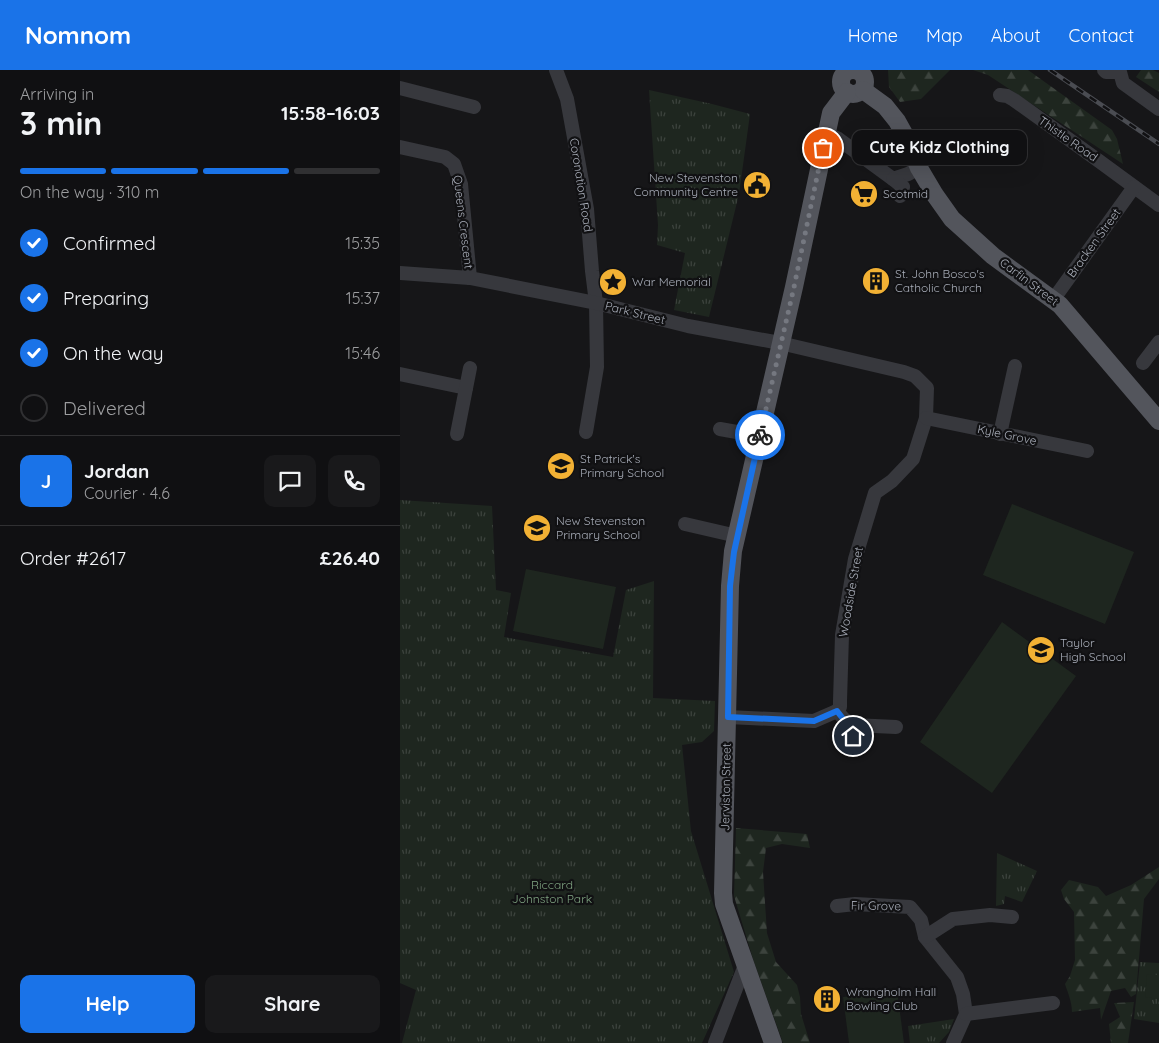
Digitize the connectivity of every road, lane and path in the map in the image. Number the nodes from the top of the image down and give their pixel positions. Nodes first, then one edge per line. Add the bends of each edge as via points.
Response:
1 (556, 70) edge
2 (1104, 70) edge
3 (1120, 71) edge
4 (852, 78) edge
5 (400, 88) edge
6 (1000, 95) dead end
7 (474, 107) dead end
8 (1159, 109) edge
9 (826, 134) junction
10 (400, 147) edge
11 (919, 168) junction
12 (893, 179) junction
13 (1134, 187) junction
14 (900, 196) dead end
15 (1159, 205) edge
16 (400, 273) edge
17 (470, 278) junction
18 (1053, 300) junction
19 (596, 303) junction
20 (1159, 342) edge
21 (780, 343) junction
22 (1143, 363) dead end
23 (1015, 366) dead end
24 (470, 368) dead end
25 (400, 374) edge
26 (466, 388) junction
27 (926, 418) junction
28 (1159, 420) edge
29 (720, 429) dead end
30 (586, 432) dead end
31 (457, 434) dead end
32 (1000, 434) junction
33 (759, 436) junction
34 (1087, 451) dead end
35 (685, 524) dead end
36 (737, 536) junction
37 (837, 711) junction
38 (728, 717) junction
39 (853, 725) junction
40 (896, 727) dead end
41 (853, 748) dead end
42 (837, 906) dead end
43 (1012, 917) dead end
44 (925, 937) junction
45 (745, 965) junction
46 (1053, 1003) dead end
47 (966, 1014) junction
48 (715, 1043) edge
49 (773, 1043) edge
50 (953, 1043) edge

1 - 19 street, Coronation Road via 567,99 587,209
2 - 3 street
3 - 8 street via 1123,83
4 - 9 main road, Jerviston Street via 831,113
4 - 11 main road, Carfin Street via 885,106 897,121
5 - 7 street
6 - 13 street, Thistle Road via 1007,96
9 - 12 street via 837,138
9 - 21 main road, Jerviston Street
10 - 17 street, Queens Crescent via 445,157 454,164 461,184
11 - 12 street
11 - 18 main road, Carfin Street via 952,220 993,256
12 - 14 street via 903,187
13 - 15 street, Thistle Road
13 - 18 street, Bracken Street
16 - 17 street, Park Street
17 - 19 street, Park Street
18 - 28 main road, Carfin Street
19 - 21 street, Park Street via 688,326
19 - 30 street, Coronation Road via 597,367
20 - 22 street
21 - 27 street, Woodside Street via 915,376 928,388
21 - 33 main road, Jerviston Street
23 - 32 street
24 - 26 street
25 - 26 street
26 - 31 street
27 - 32 street, Kyle Grove
27 - 37 street, Woodside Street via 913,458 875,494 855,559 842,635 840,707
29 - 33 street
32 - 34 street, Kyle Grove
33 - 36 main road, Jerviston Street
35 - 36 street
36 - 38 main road, Jerviston Street via 730,586
37 - 38 street via 814,721
37 - 39 street
38 - 45 main road, Jerviston Street via 723,894
39 - 40 street
39 - 41 street
42 - 44 street, Fir Grove via 910,907 920,920
43 - 44 street via 990,915 953,919
44 - 47 street via 956,977 964,994
45 - 48 street
45 - 49 main road, Jerviston Street
46 - 47 street
47 - 50 street

